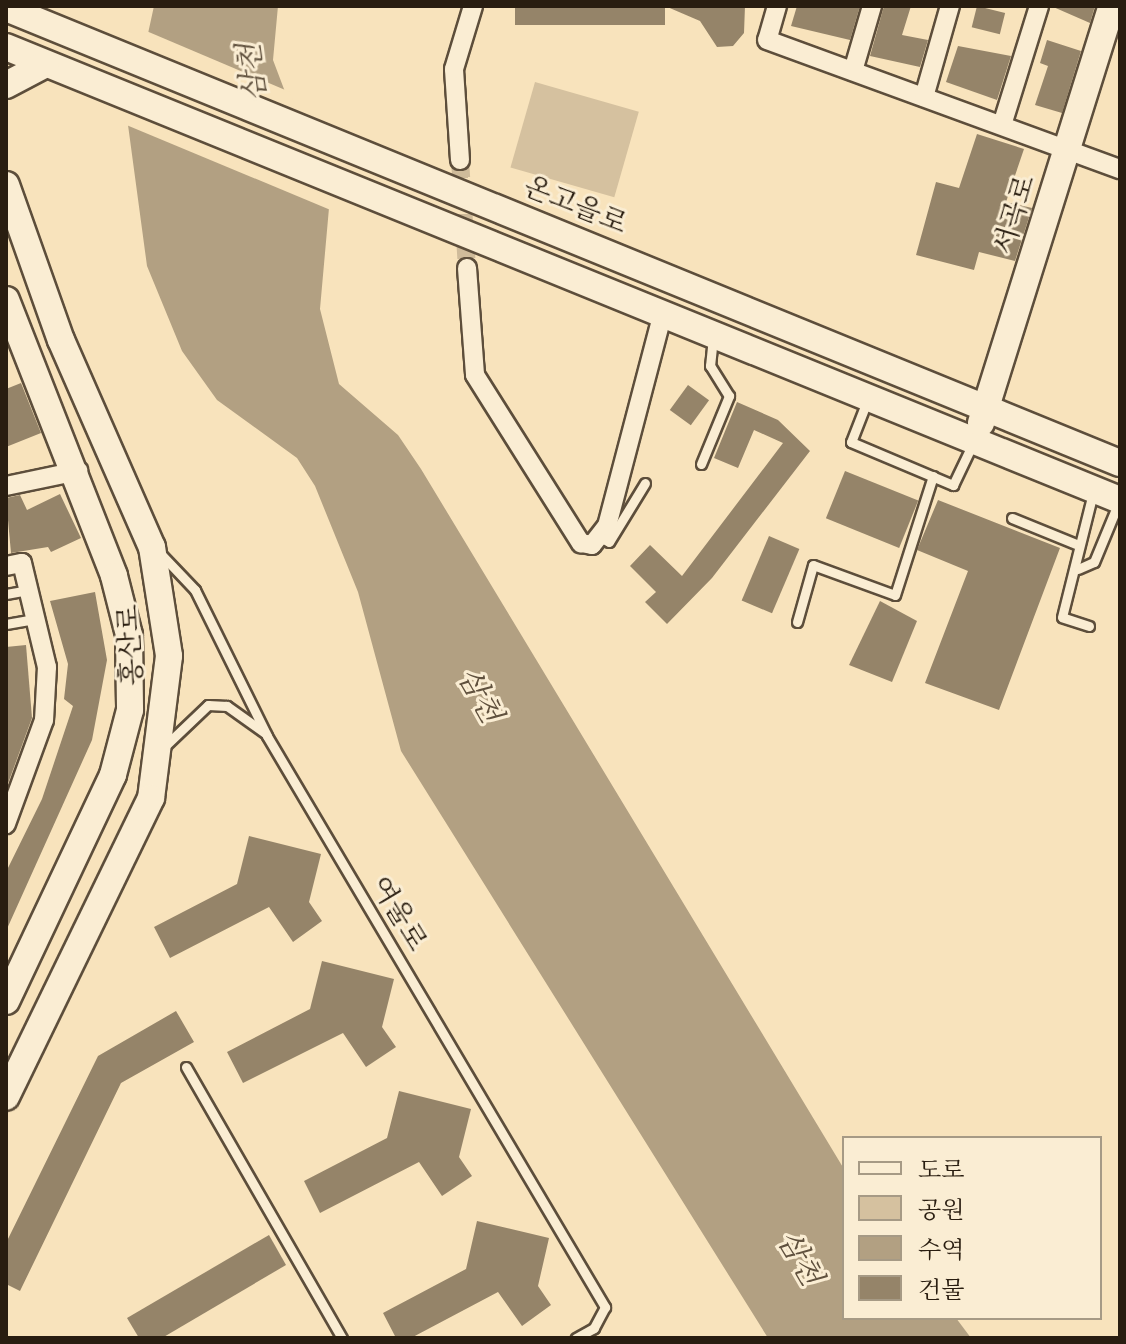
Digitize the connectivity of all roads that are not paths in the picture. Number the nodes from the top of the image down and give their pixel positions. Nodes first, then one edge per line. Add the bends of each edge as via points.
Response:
1 (473, 6) edge
2 (777, 6) edge
3 (872, 6) edge
4 (950, 6) edge
5 (1039, 6) edge
6 (1112, 6) edge
7 (6, 8) edge
8 (7, 48) edge
9 (46, 64) junction
10 (853, 71) junction
11 (11, 80) edge
12 (924, 97) junction
13 (1002, 125) junction
14 (1068, 150) junction
15 (460, 160) tunnel mouth
16 (1120, 169) edge
17 (6, 185) edge
18 (574, 240) junction
19 (467, 268) tunnel mouth
20 (563, 274) junction
21 (6, 300) edge
22 (663, 313) junction
23 (713, 334) junction
24 (868, 398) junction
25 (987, 408) junction
26 (974, 441) junction
27 (1120, 463) edge
28 (701, 464) dead end
29 (78, 471) junction
30 (933, 476) junction
31 (645, 483) dead end
32 (6, 486) edge
33 (1094, 490) junction
34 (1120, 500) edge
35 (1012, 518) dead end
36 (600, 537) junction
37 (1076, 544) junction
38 (152, 547) junction
39 (6, 566) edge
40 (1078, 569) junction
41 (28, 590) junction
42 (6, 594) edge
43 (35, 619) junction
44 (797, 622) dead end
45 (6, 624) edge
46 (1089, 626) dead end
47 (267, 736) junction
48 (162, 751) junction
49 (6, 824) edge
50 (6, 1001) edge
51 (186, 1067) dead end
52 (6, 1097) edge
53 (338, 1337) edge
54 (576, 1338) edge

1 - 15 street via 454,69
2 - 10 street via 767,40
3 - 10 street
4 - 12 street
5 - 13 street
6 - 14 street, 서곡로
7 - 18 street, 온고을로
8 - 9 street
9 - 11 street
9 - 20 street
10 - 12 street
12 - 13 street
13 - 14 street
14 - 16 street
14 - 25 street, 서곡로
17 - 38 street, 홍산로 via 61,340
18 - 20 street
18 - 25 street, 온고을로
19 - 36 street via 475,375 581,543
20 - 22 street
21 - 29 street, 홍산로
22 - 23 street
22 - 36 street
23 - 24 street
23 - 28 lane via 710,366 729,396
24 - 26 street
24 - 30 lane via 851,442
25 - 26 street, 서곡로
25 - 27 street, 온고을로
26 - 30 lane via 953,485
26 - 33 street
29 - 32 street
29 - 50 street, 홍산로 via 129,635 130,710 113,775
30 - 44 lane via 895,595 813,565
31 - 36 lane via 609,542
33 - 34 street
33 - 37 lane
34 - 40 lane via 1094,562
35 - 37 lane
37 - 40 lane
38 - 47 lane, 여울로 via 195,590
38 - 48 street, 홍산로 via 169,656
39 - 41 street via 22,563
40 - 46 lane via 1062,617
41 - 42 lane
41 - 43 street
43 - 45 lane
43 - 49 street via 47,667 44,720 28,776
47 - 48 lane via 227,706 208,705 191,713
47 - 54 lane, 여울로 via 605,1307 594,1328
48 - 52 street, 홍산로 via 151,798
51 - 53 lane

